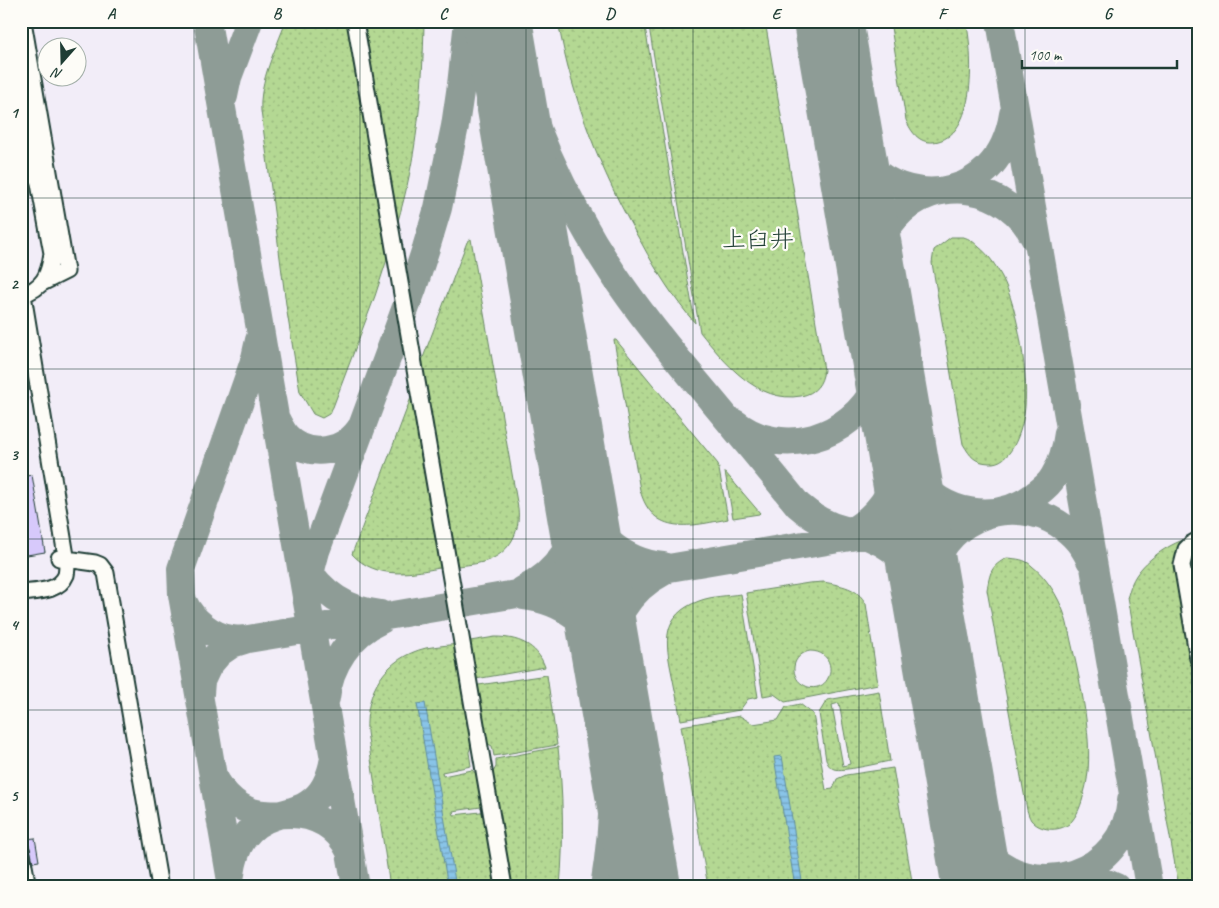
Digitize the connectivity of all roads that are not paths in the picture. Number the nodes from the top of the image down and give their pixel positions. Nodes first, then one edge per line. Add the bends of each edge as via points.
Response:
1 (23, 21) edge
2 (356, 21) edge
3 (21, 46) edge
4 (21, 87) edge
5 (42, 282) junction
6 (22, 295) edge
7 (21, 339) edge
8 (1198, 540) edge
9 (1198, 548) edge
10 (63, 563) junction
11 (21, 585) edge
12 (21, 593) edge
13 (1198, 612) edge
14 (1198, 659) edge
15 (21, 850) edge
16 (28, 887) edge
17 (152, 887) edge
18 (160, 887) edge
19 (504, 887) edge

1 - 5 lane via 66,271
2 - 19 lane
3 - 5 lane via 58,265
4 - 5 lane via 52,253 50,268
5 - 6 lane
6 - 10 lane
7 - 10 lane
8 - 14 lane via 1186,549 1182,565
9 - 13 lane via 1190,562
10 - 11 lane via 54,578 47,582
10 - 12 lane via 66,575 58,585 49,590
10 - 17 lane via 96,570 102,579
10 - 18 lane via 95,563 106,573
15 - 16 lane

